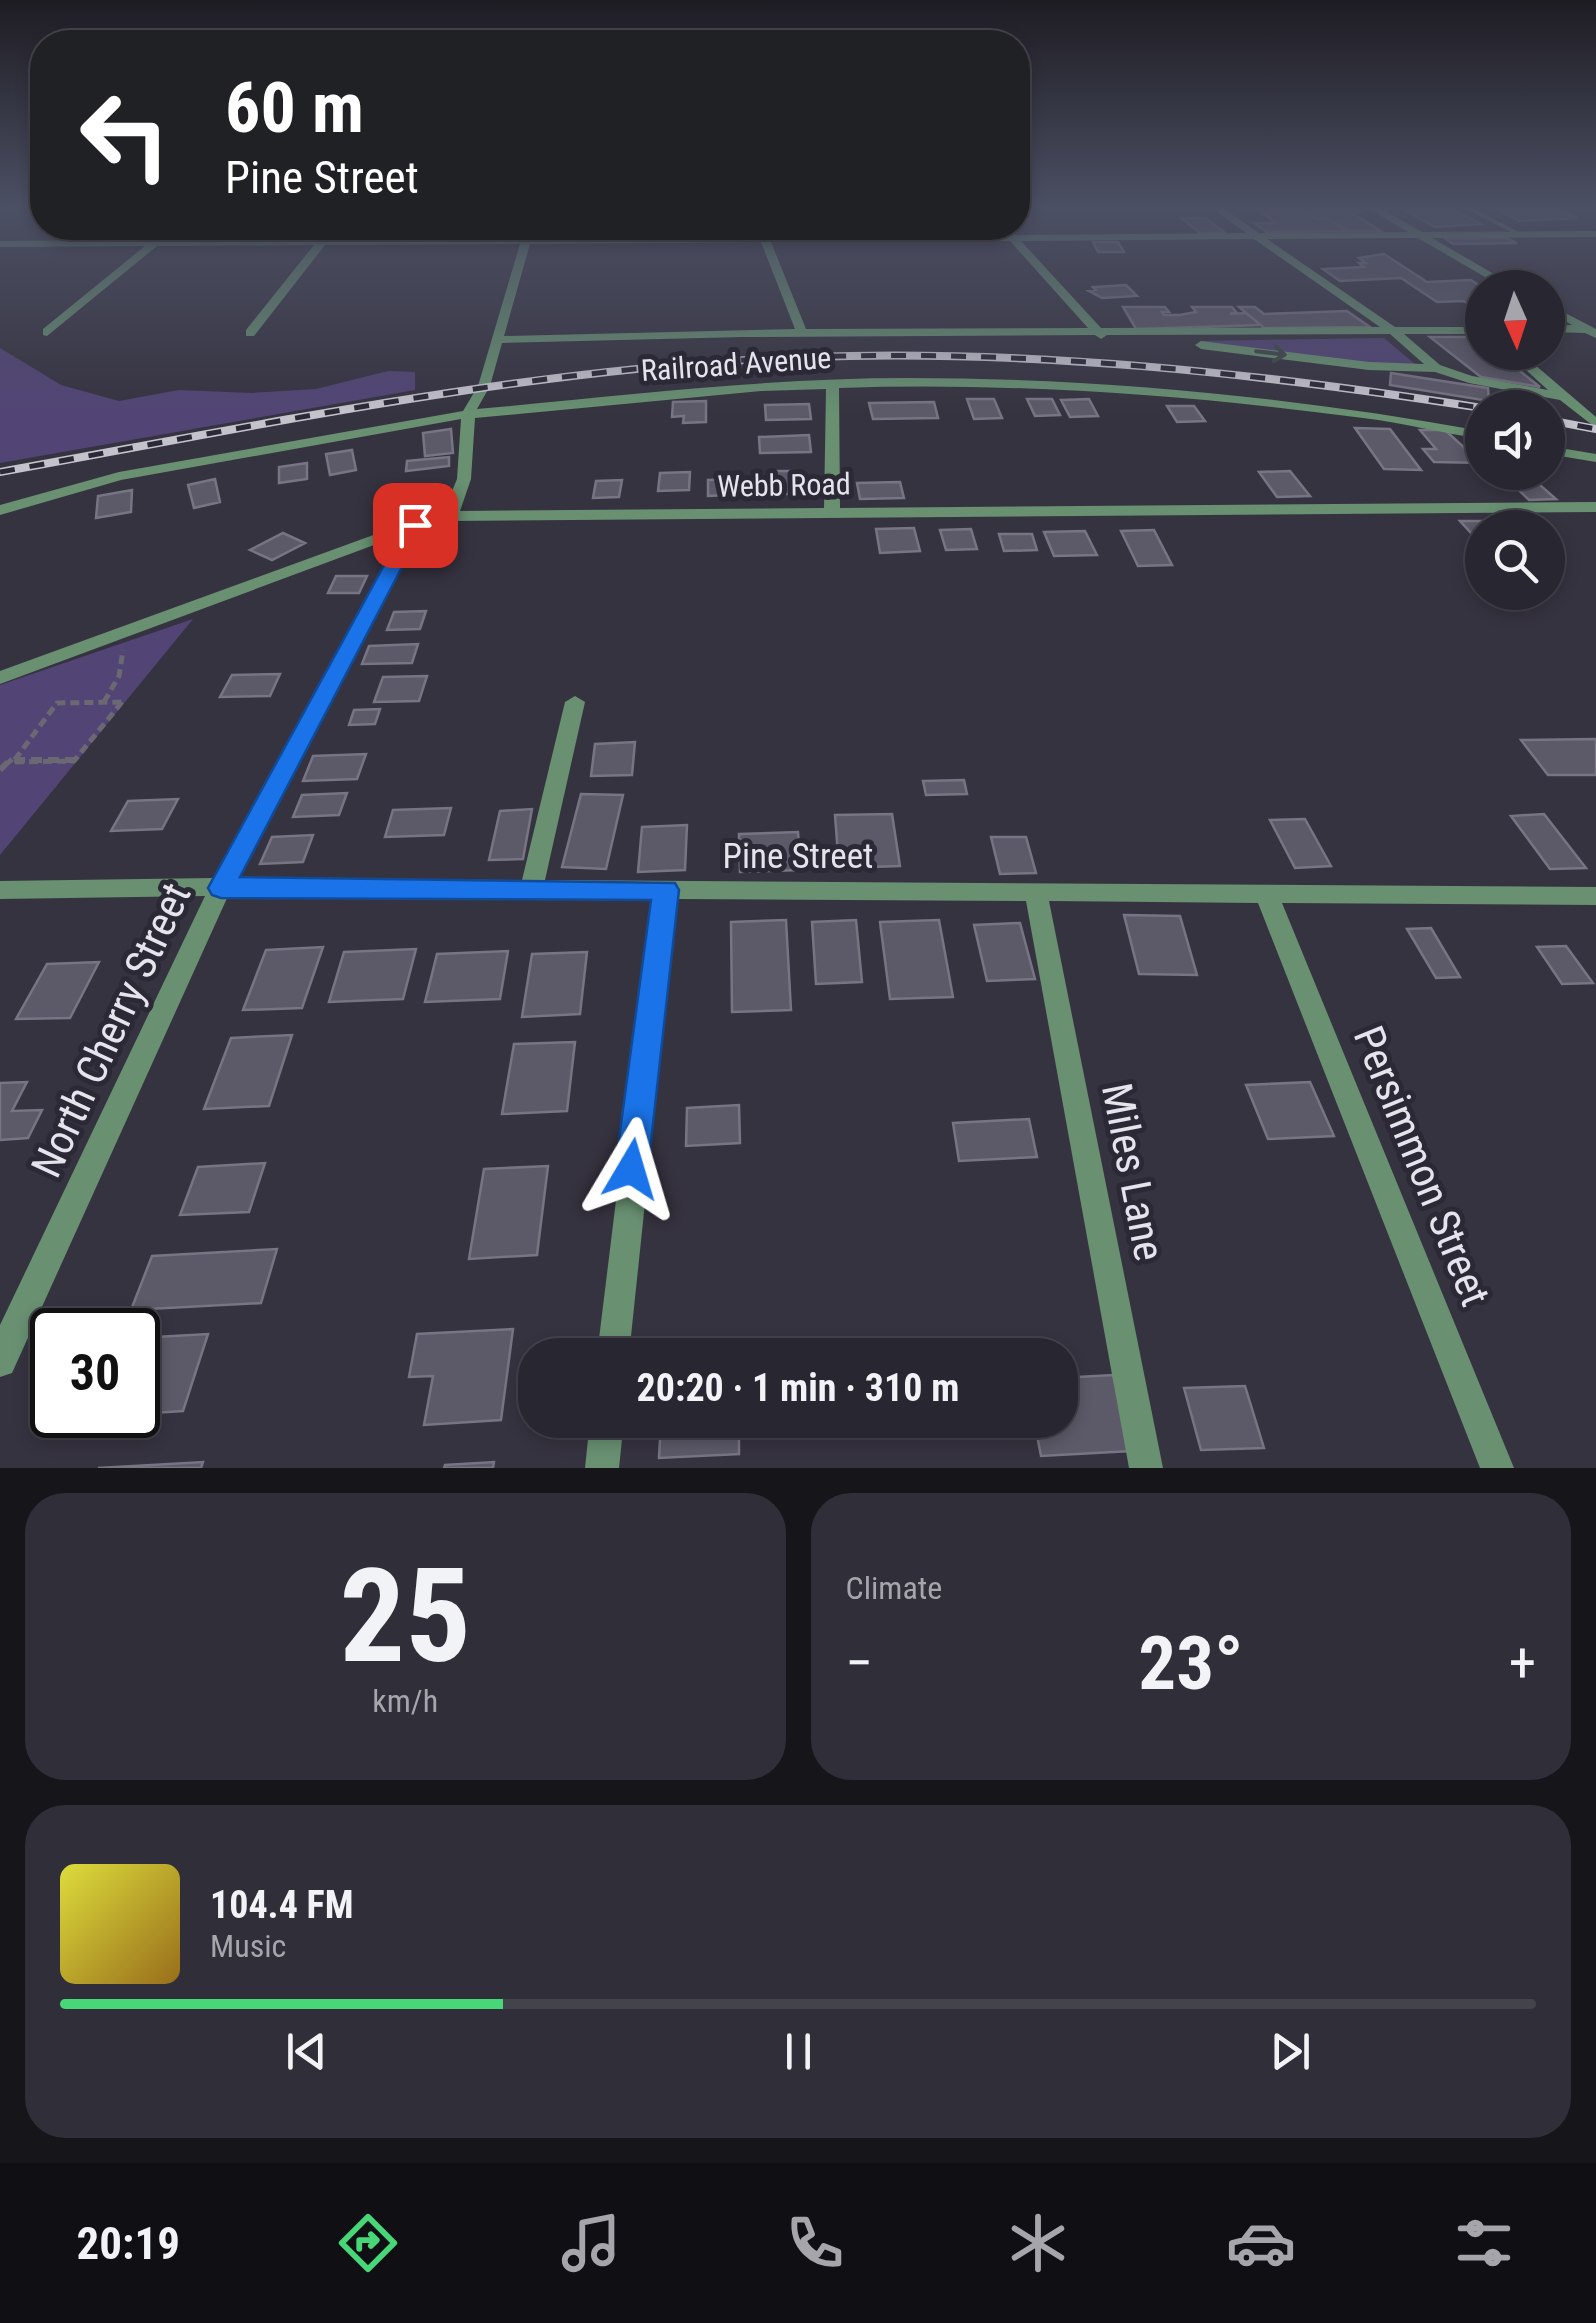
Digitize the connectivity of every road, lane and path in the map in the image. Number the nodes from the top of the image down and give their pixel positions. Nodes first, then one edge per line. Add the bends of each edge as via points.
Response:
1 (115, 277) edge
2 (294, 277) edge
3 (516, 277) edge
4 (779, 277) edge
5 (1049, 277) edge
6 (1314, 277) edge
7 (1565, 316) edge
8 (1565, 329) edge
9 (1465, 330) edge
10 (1593, 330) edge
11 (1393, 331) junction
12 (47, 332) dead end
13 (250, 332) dead end
14 (802, 333) junction
15 (1178, 334) junction
16 (1102, 335) junction
17 (497, 340) junction
18 (1436, 368) junction
19 (1534, 370) edge
20 (833, 384) junction
21 (1566, 396) junction
22 (468, 414) junction
23 (1596, 424) edge
24 (1465, 432) edge
25 (1565, 453) edge
26 (1596, 458) edge
27 (1596, 506) edge
28 (0, 510) edge
29 (832, 512) junction
30 (450, 516) junction
31 (415, 525) junction
32 (123, 650) dead end
33 (0, 678) edge
34 (104, 702) junction
35 (575, 702) dead end
36 (17, 757) junction
37 (0, 770) edge
38 (221, 888) junction
39 (0, 890) edge
40 (531, 890) junction
41 (666, 890) junction
42 (1036, 893) junction
43 (1267, 896) junction
44 (1596, 896) edge
45 (615, 1338) edge
46 (0, 1361) edge
47 (604, 1438) edge
48 (602, 1468) edge
49 (1146, 1468) edge
50 (1497, 1468) edge

1 - 12 street
2 - 13 street
3 - 17 street
4 - 14 street
5 - 16 street
6 - 11 street
7 - 10 street
8 - 10 street
9 - 11 street
11 - 15 street
11 - 18 street
14 - 16 street
14 - 17 street
15 - 16 street
15 -> 18 street via 1188,343
17 - 22 street
18 - 21 street
19 - 21 street
20 - 22 street, Railroad Avenue
20 - 24 street, Railroad Avenue via 1080,385 1329,410
20 - 29 street
21 - 23 street
22 - 28 street, Railroad Avenue via 119,476
22 - 30 street via 464,479
25 - 26 street
27 - 29 street, Webb Road
29 - 30 street, Webb Road
30 - 31 street, Webb Road
31 - 33 street, Webb Road
31 - 38 street, North Cherry Street
32 - 34 path via 119,676
34 - 36 path via 57,703
34 - 36 path via 122,702 74,761 13,762
35 - 40 street
36 - 37 path
38 - 39 street, Pine Street
38 - 40 street, Pine Street
38 - 46 street, North Cherry Street
40 - 41 street, Pine Street
41 - 42 street, Pine Street
41 - 45 street
42 - 43 street, Pine Street
42 - 49 street, Miles Lane
43 - 44 street, Pine Street
43 - 50 street, Persimmon Street
47 - 48 street

